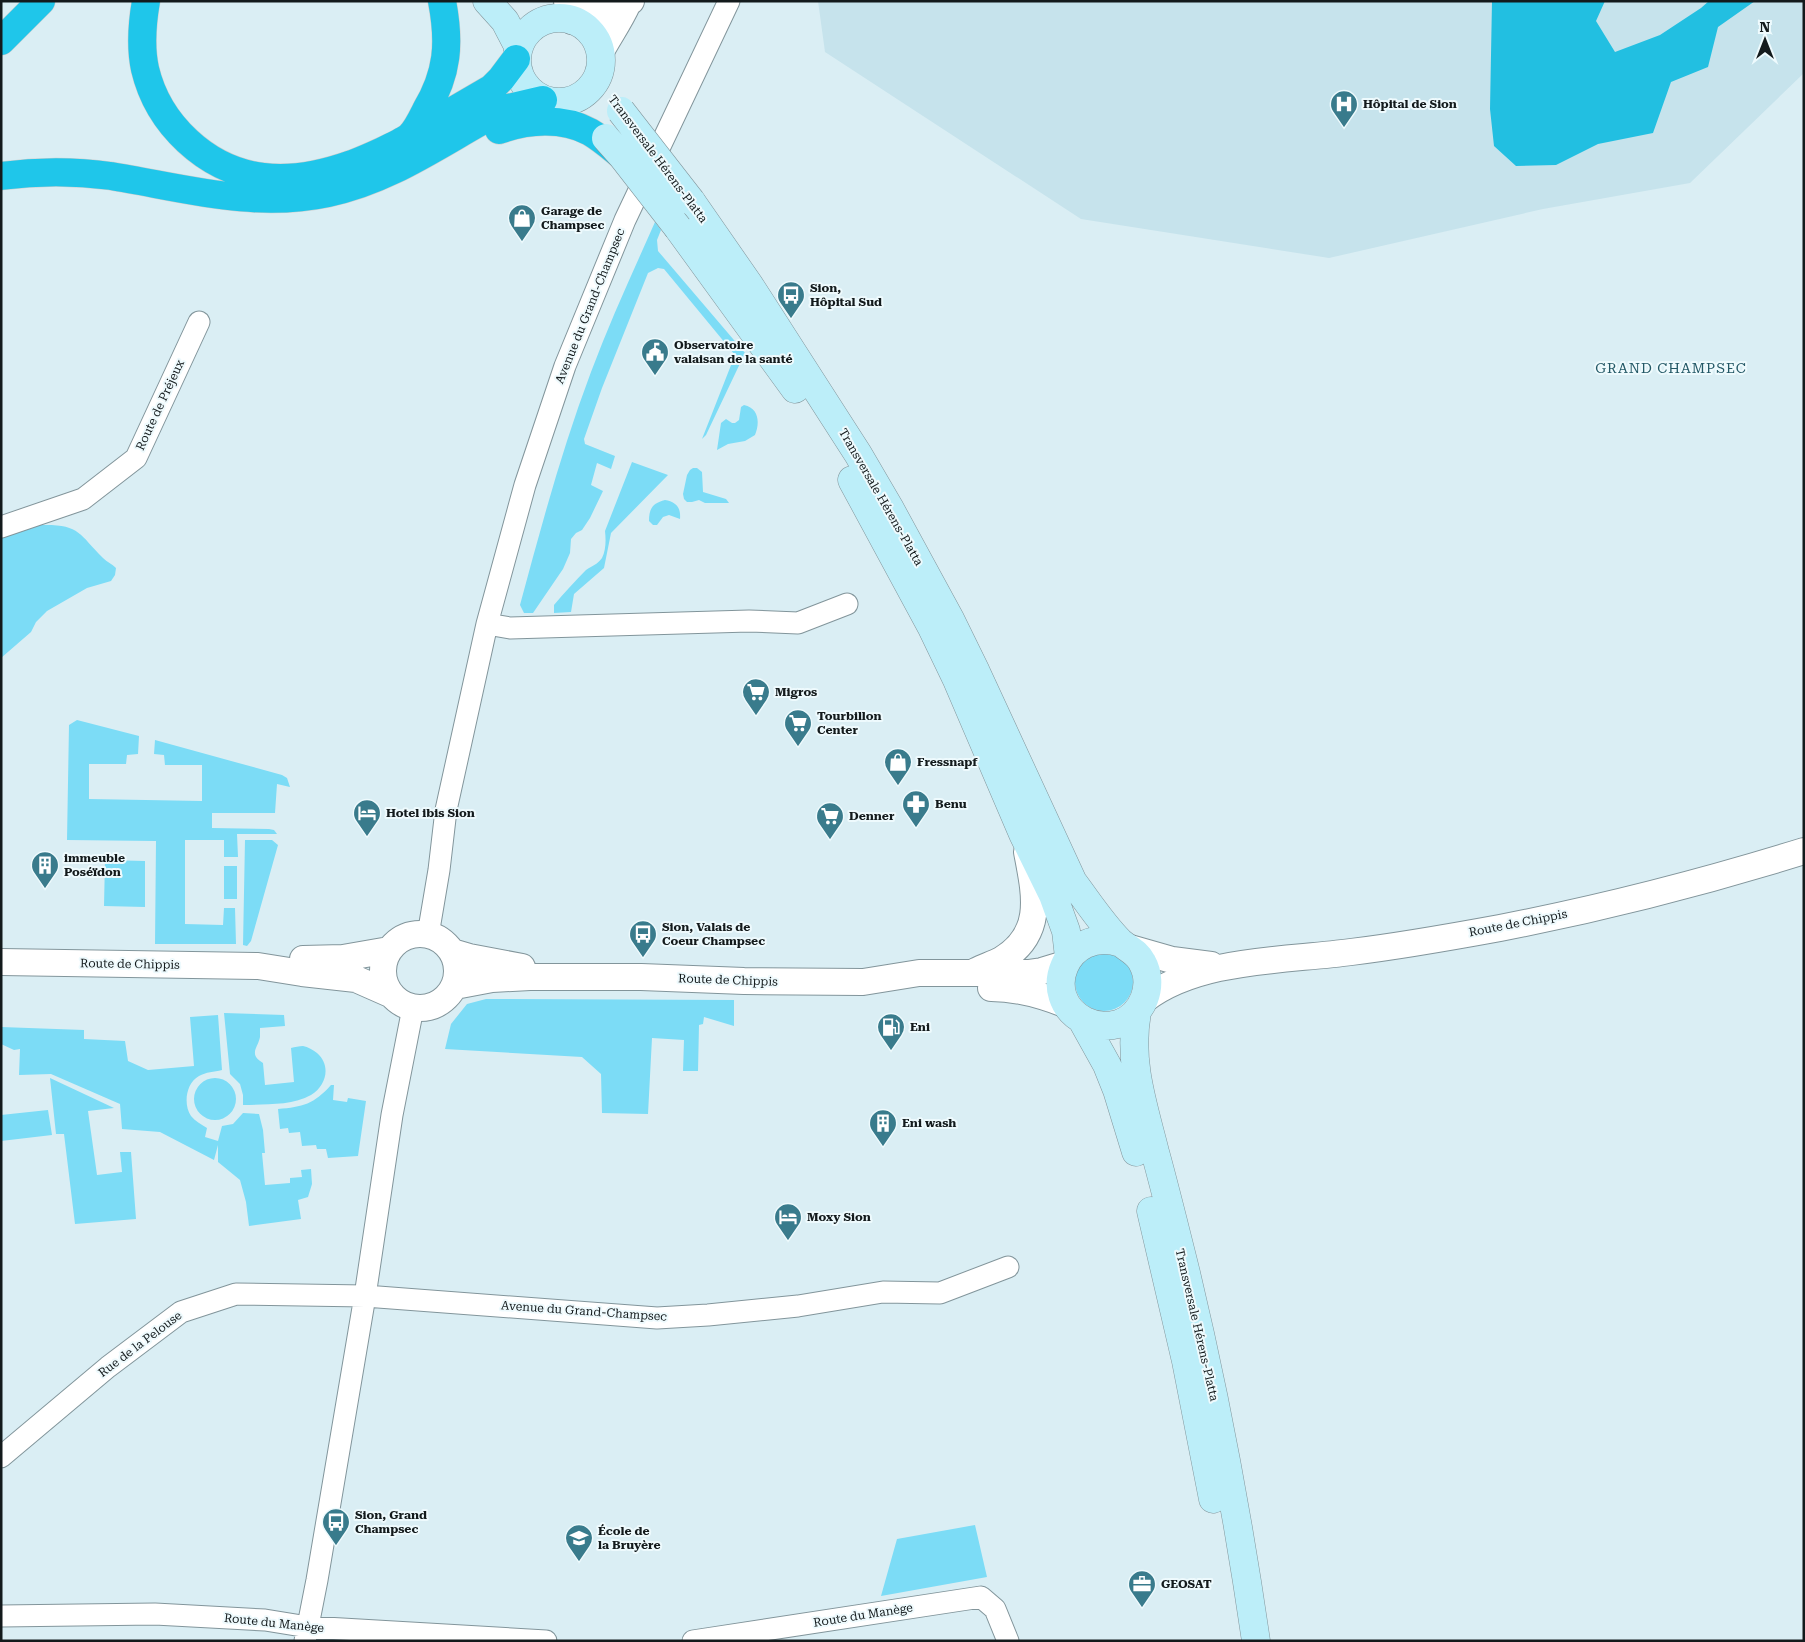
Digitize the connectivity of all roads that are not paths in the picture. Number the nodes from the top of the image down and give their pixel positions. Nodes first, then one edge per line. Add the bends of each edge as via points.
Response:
1 (41, 1) edge
2 (146, 1) edge
3 (442, 1) edge
4 (487, 1) edge
5 (535, 1) edge
6 (594, 1) edge
7 (729, 1) edge
8 (629, 2) edge
9 (566, 13) edge
10 (1, 41) edge
11 (517, 52) junction
12 (600, 64) junction
13 (553, 101) junction
14 (611, 145) junction
15 (417, 146) junction
16 (1, 176) edge
17 (199, 322) dead end
18 (1, 527) edge
19 (847, 604) dead end
20 (487, 624) junction
21 (1023, 834) junction
22 (1804, 851) edge
23 (428, 935) junction
24 (1126, 945) junction
25 (390, 950) junction
26 (452, 952) junction
27 (1067, 961) junction
28 (1, 962) edge
29 (258, 966) junction
30 (1227, 966) junction
31 (972, 973) junction
32 (592, 977) junction
33 (864, 982) junction
34 (455, 986) junction
35 (390, 994) junction
36 (1140, 1006) junction
37 (413, 1008) junction
38 (1075, 1013) junction
39 (1008, 1267) dead end
40 (365, 1296) junction
41 (1, 1457) edge
42 (1, 1616) edge
43 (307, 1634) edge
44 (546, 1641) edge
45 (693, 1641) edge
46 (1008, 1641) edge
47 (1237, 1641) edge
48 (1256, 1641) edge

1 - 10 highway
2 - 15 highway via 142,25 143,55 154,95 175,128 194,147 216,161 242,172 278,178 330,171
3 - 15 highway via 447,39 445,67
4 - 11 main road via 505,21
5 - 9 main road
6 - 9 street
7 - 20 street, Avenue du Grand-Champsec via 625,220 565,366 525,485
8 - 9 street via 592,18
8 - 12 street via 608,38
9 - 11 main road via 536,25 523,37
9 - 12 main road via 588,30 599,46
11 - 13 main road via 518,71 530,92
11 - 15 highway via 492,88
12 - 13 main road via 591,88 584,94
12 - 24 main road, Transversale Hérens-Platta, bridge via 606,91 724,246 890,507 976,672 1073,882 1094,912
13 - 14 main road, Transversale Hérens-Platta via 593,125
13 - 15 highway via 508,108
14 - 15 highway via 572,125 540,121
14 - 21 main road, Transversale Hérens-Platta, bridge via 678,228 789,381 848,472 931,626
15 - 16 highway via 383,176 328,193 288,199 261,200 206,194 86,174 40,172
17 - 18 street, Route de Préjeux via 136,458 83,499
19 - 20 street via 798,623 749,621 510,628
20 - 23 street, Avenue du Grand-Champsec via 446,810
21 - 27 main road, Transversale Hérens-Platta via 1053,895 1066,931
21 - 31 street via 1035,900 1031,924 1026,936 1010,954
22 - 30 street, Route de Chippis via 1653,894 1500,928 1374,949
23 - 25 street via 407,936
23 - 26 street via 444,943
24 - 27 main road via 1107,940 1093,941 1080,947
24 - 30 street, Route de Chippis via 1172,960
24 - 36 main road via 1140,958 1146,971 1147,987
25 - 29 street, Route de Chippis
25 - 35 street via 383,972
26 - 32 street, Route de Chippis
26 - 34 street via 458,969
27 - 31 street, Route de Chippis via 1028,973
27 - 38 main road via 1061,985 1063,995
28 - 29 street, Route de Chippis
29 - 35 street, Route de Chippis via 356,979
30 - 36 street, Route de Chippis via 1169,983 1156,990
31 - 33 street, Route de Chippis via 919,973
32 - 33 street, Route de Chippis
32 - 34 street, Route de Chippis via 492,979
33 - 38 street, Route de Chippis via 884,986 1012,989 1034,993
34 - 37 street via 437,1005
35 - 37 street
36 - 38 main road via 1126,1020 1113,1025 1095,1025
36 - 48 main road, Transversale Hérens-Platta via 1134,1026 1138,1089 1205,1357
37 - 40 street via 392,1115
38 - 47 main road, Transversale Hérens-Platta via 1107,1065 1134,1145 1190,1380
39 - 40 street, Avenue du Grand-Champsec via 940,1293 883,1292 798,1306 657,1318
40 - 41 street, Rue de la Pelouse via 236,1294 181,1312 108,1367
40 - 43 street
42 - 43 street, Route du Manège via 154,1614 265,1620
43 - 44 street, Route du Manège
45 - 46 street, Route du Manège via 981,1597 995,1610

